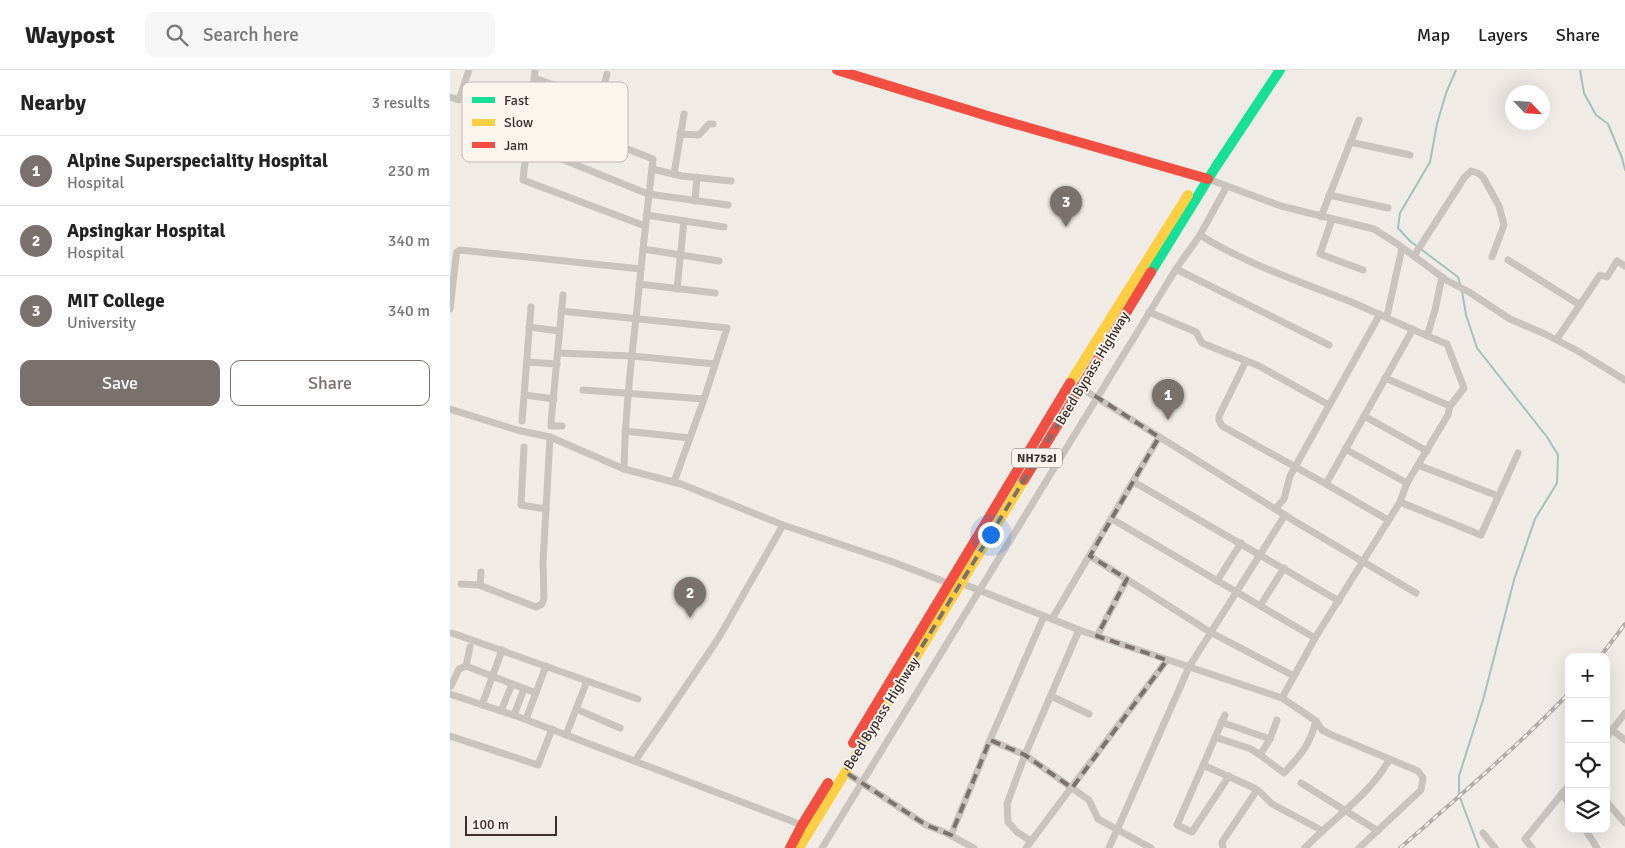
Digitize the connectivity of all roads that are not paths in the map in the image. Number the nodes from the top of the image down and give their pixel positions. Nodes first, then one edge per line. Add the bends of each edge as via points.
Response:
1 (469, 70) edge
2 (837, 70) edge
3 (1270, 70) edge
4 (1280, 70) edge
5 (535, 74) edge
6 (607, 74) dead end
7 (465, 82) edge
8 (553, 82) edge
9 (605, 82) edge
10 (462, 91) edge
11 (450, 97) edge
12 (684, 114) dead end
13 (1359, 120) dead end
14 (713, 124) dead end
15 (680, 134) junction
16 (1350, 142) junction
17 (628, 149) edge
18 (1410, 155) dead end
19 (525, 162) edge
20 (569, 162) edge
21 (652, 169) junction
22 (674, 174) junction
23 (697, 178) junction
24 (1204, 178) junction
25 (731, 182) dead end
26 (1227, 186) junction
27 (648, 194) junction
28 (1330, 195) junction
29 (695, 201) junction
30 (728, 205) dead end
31 (1388, 208) dead end
32 (646, 215) junction
33 (1321, 217) junction
34 (1332, 219) junction
35 (684, 221) junction
36 (645, 226) junction
37 (724, 227) dead end
38 (1200, 235) junction
39 (1402, 248) junction
40 (643, 249) junction
41 (1415, 254) junction
42 (680, 255) junction
43 (1492, 258) dead end
44 (1508, 260) dead end
45 (719, 261) dead end
46 (1625, 266) edge
47 (641, 269) junction
48 (1176, 269) junction
49 (1363, 270) dead end
50 (1444, 279) junction
51 (639, 284) junction
52 (677, 289) junction
53 (715, 293) dead end
54 (563, 295) dead end
55 (1580, 305) junction
56 (531, 307) dead end
57 (450, 309) edge
58 (562, 311) junction
59 (1149, 312) junction
60 (1383, 315) junction
61 (636, 319) junction
62 (529, 328) junction
63 (1413, 329) junction
64 (559, 331) junction
65 (1427, 336) junction
66 (1556, 340) junction
67 (1329, 345) dead end
68 (558, 353) junction
69 (632, 356) junction
70 (1246, 361) junction
71 (528, 362) junction
72 (557, 364) junction
73 (715, 364) junction
74 (1385, 378) junction
75 (1625, 380) edge
76 (1071, 381) junction
77 (1081, 387) junction
78 (583, 390) dead end
79 (628, 394) junction
80 (525, 396) junction
81 (1097, 398) junction
82 (554, 399) junction
83 (704, 400) junction
84 (1329, 405) junction
85 (1450, 406) junction
86 (450, 409) edge
87 (1364, 416) junction
88 (522, 421) dead end
89 (562, 426) dead end
90 (625, 431) junction
91 (550, 437) junction
92 (1159, 437) junction
93 (690, 438) junction
94 (524, 447) dead end
95 (1346, 449) junction
96 (1426, 451) junction
97 (1518, 454) dead end
98 (1418, 464) junction
99 (1295, 468) junction
100 (624, 469) junction
101 (674, 482) junction
102 (1134, 482) junction
103 (1408, 483) junction
104 (1326, 484) junction
105 (1498, 496) junction
106 (1400, 502) junction
107 (546, 509) junction
108 (1275, 509) junction
109 (1285, 515) junction
110 (1112, 519) junction
111 (1388, 520) junction
112 (782, 525) junction
113 (1241, 543) junction
114 (1260, 554) junction
115 (1090, 556) junction
116 (1364, 561) junction
117 (1284, 568) junction
118 (481, 572) dead end
119 (1127, 579) junction
120 (1217, 580) junction
121 (948, 583) junction
122 (960, 583) junction
123 (461, 584) dead end
124 (480, 585) junction
125 (979, 590) junction
126 (1236, 592) junction
127 (1416, 593) dead end
128 (1339, 601) junction
129 (1260, 606) junction
130 (1044, 616) junction
131 (1052, 619) junction
132 (1079, 630) junction
133 (1210, 632) junction
134 (452, 633) dead end
135 (1097, 636) junction
136 (1315, 638) junction
137 (470, 647) dead end
138 (502, 650) junction
139 (1167, 660) junction
140 (466, 666) junction
141 (546, 666) junction
142 (1189, 667) junction
143 (492, 676) junction
144 (1294, 676) junction
145 (587, 681) junction
146 (512, 684) junction
147 (451, 686) edge
148 (524, 689) junction
149 (536, 693) junction
150 (450, 694) edge
151 (1051, 696) junction
152 (1282, 698) junction
153 (638, 699) dead end
154 (482, 705) junction
155 (576, 709) junction
156 (501, 711) junction
157 (1625, 713) edge
158 (1089, 714) dead end
159 (514, 715) junction
160 (1225, 715) dead end
161 (526, 719) junction
162 (1277, 720) dead end
163 (1316, 721) junction
164 (1221, 722) junction
165 (620, 728) dead end
166 (552, 730) junction
167 (1612, 730) junction
168 (1610, 733) edge
169 (566, 735) junction
170 (450, 736) edge
171 (1215, 737) junction
172 (1270, 739) junction
173 (990, 740) junction
174 (1625, 740) edge
175 (1025, 755) junction
176 (1260, 755) junction
177 (1389, 760) junction
178 (635, 761) junction
179 (1203, 765) junction
180 (845, 772) junction
181 (1229, 776) junction
182 (861, 783) junction
183 (1301, 783) dead end
184 (1072, 788) junction
185 (1566, 788) edge
186 (1257, 790) junction
187 (1562, 793) junction
188 (1565, 798) edge
189 (1610, 806) edge
190 (1345, 810) junction
191 (1625, 823) edge
192 (802, 825) junction
193 (1116, 829) junction
194 (1323, 831) junction
195 (1378, 831) junction
196 (1483, 833) dead end
197 (1588, 833) edge
198 (951, 835) junction
199 (1031, 841) junction
200 (790, 848) edge
201 (799, 848) edge
202 (822, 848) edge
203 (974, 848) edge
204 (1026, 848) edge
205 (1109, 848) edge
206 (1151, 848) edge
207 (1223, 848) edge
208 (1305, 848) edge
209 (1359, 848) edge
210 (1495, 848) edge
211 (1532, 848) edge
212 (1597, 848) edge

1 - 7 street
2 - 24 main road
3 - 24 main road, Beed Bypass Highway / NH752I
4 - 24 main road, Beed Bypass Highway / NH752I
5 - 8 street
6 - 9 street
10 - 11 street via 459,100
12 - 15 street
13 - 16 street
14 - 15 street via 709,124 699,136
15 - 22 street
16 - 18 street
16 - 28 street
17 - 21 street via 653,159
19 - 36 street via 523,180
20 - 27 street
21 - 22 street
21 - 27 street
22 - 23 street
23 - 25 street
23 - 29 street
24 - 26 street
24 - 76 main road, Beed Bypass Highway / NH752I
24 - 77 main road, Beed Bypass Highway / NH752I
26 - 33 street
26 - 38 street
27 - 29 street
27 - 32 street
28 - 31 street
28 - 33 street
29 - 30 street
32 - 35 street
32 - 36 street
33 - 34 street
34 - 39 street via 1374,229
34 - 49 street via 1320,254
35 - 37 street
35 - 42 street
36 - 40 street
38 - 48 street
38 - 60 street via 1272,270
39 - 41 street
39 - 60 street
40 - 42 street
40 - 47 street
41 - 43 street via 1471,171 1484,177 1499,206 1504,225
41 - 50 street
42 - 45 street
42 - 52 street
44 - 55 street
46 - 55 street via 1617,262 1607,277 1600,275
47 - 51 street
47 - 57 street via 460,250 456,257
48 - 59 street
48 - 67 street
50 - 65 street
50 - 66 street via 1510,319
51 - 52 street
51 - 61 street
52 - 53 street
54 - 58 street
55 - 66 street
56 - 62 street
58 - 61 street
58 - 64 street
59 - 70 street via 1196,332 1202,343
59 - 81 street
60 - 63 street
60 - 84 street
61 - 69 street
61 - 73 street via 727,328
62 - 64 street
62 - 71 street
63 - 65 street
63 - 74 street
64 - 68 street
65 - 85 street via 1447,344 1464,388
66 - 75 street
68 - 69 street
68 - 72 street
69 - 73 street
69 - 79 street
70 - 84 street
70 - 99 street via 1219,420 1222,426
71 - 72 street
71 - 80 street
72 - 82 street
73 - 83 street
74 - 85 street
74 - 87 street
76 - 77 street
76 - 121 main road, Beed Bypass Highway / NH752I
77 - 81 street
77 - 122 main road, Beed Bypass Highway / NH752I
78 - 79 street
79 - 83 street
79 - 90 street
80 - 82 street
80 - 88 street
81 - 92 street
81 - 125 street
82 - 89 street via 552,426
83 - 93 street
84 - 99 street
85 - 96 street via 1448,416
86 - 91 street
87 - 95 street
87 - 96 street
90 - 93 street
90 - 100 street
91 - 100 street
91 - 107 street
92 - 102 street
92 - 108 street
93 - 101 street
94 - 107 street via 521,505
95 - 103 street
95 - 104 street
96 - 98 street
97 - 105 street
98 - 103 street
98 - 105 street
99 - 104 street
99 - 108 street via 1284,499
100 - 101 street
101 - 112 street
102 - 110 street
102 - 113 street
103 - 106 street
104 - 111 street
105 - 106 street via 1481,535
106 - 111 street
107 - 124 street via 542,604 536,606
108 - 109 street
109 - 114 street
109 - 116 street
110 - 115 street
110 - 120 street
111 - 116 street
112 - 121 street
112 - 178 street via 718,639
113 - 114 street
113 - 120 street
114 - 117 street
114 - 126 street
115 - 119 street
115 - 131 street
116 - 127 street
116 - 128 street
117 - 128 street
117 - 129 street
118 - 124 street
119 - 133 street
119 - 135 street
120 - 126 street
121 - 192 main road, Beed Bypass Highway / NH752I
122 - 125 street
122 - 180 main road, Beed Bypass Highway / NH752I
123 - 124 street
125 - 130 street
125 - 182 street
126 - 129 street
126 - 133 street
128 - 136 street
129 - 136 street
130 - 131 street
130 - 173 street
131 - 132 street
132 - 135 street
132 - 151 street
133 - 142 street
133 - 144 street
134 - 138 street
135 - 139 street
136 - 144 street
137 - 140 street
138 - 141 street
138 - 143 street
139 - 142 street
139 - 184 street
140 - 143 street
140 - 147 street via 458,669
141 - 145 street
141 - 149 street
142 - 152 street
142 - 193 street
143 - 146 street
143 - 154 street
144 - 152 street
145 - 153 street
145 - 155 street
146 - 148 street
146 - 156 street
148 - 149 street
148 - 159 street
149 - 161 street
150 - 154 street
151 - 158 street
151 - 175 street
152 - 163 street
154 - 156 street
155 - 165 street
155 - 169 street
156 - 159 street
157 - 167 street
159 - 161 street
160 - 164 street
161 - 166 street
162 - 172 street
163 - 176 street via 1311,739 1284,774
163 - 177 street via 1322,730
164 - 171 street
164 - 172 street
166 - 169 street
166 - 170 street via 538,765
167 - 168 street
167 - 174 street
169 - 178 street
171 - 176 street
171 - 179 street
172 - 176 street
173 - 175 street
173 - 198 street
175 - 184 street
175 - 199 street via 1007,804 1008,822
177 - 190 street via 1380,775
177 - 195 street via 1418,772 1423,778 1421,790
178 - 192 street
179 - 181 street
179 - 181 street via 1177,825 1192,832
180 - 182 street
180 - 201 main road, Beed Bypass Highway / NH752I
181 - 186 street
182 - 198 street via 926,825
182 - 202 street
183 - 190 street
184 - 193 street via 1089,800 1098,819
184 - 199 street
185 - 187 street
186 - 194 street via 1272,804
186 - 207 street via 1222,842
187 - 188 street
187 - 211 street via 1525,839
189 - 191 street
190 - 194 street
190 - 195 street
192 - 200 main road, Beed Bypass Highway / NH752I
193 - 205 street
193 - 206 street
194 - 208 street
195 - 209 street
196 - 210 street
197 - 212 street
198 - 203 street
199 - 204 street

